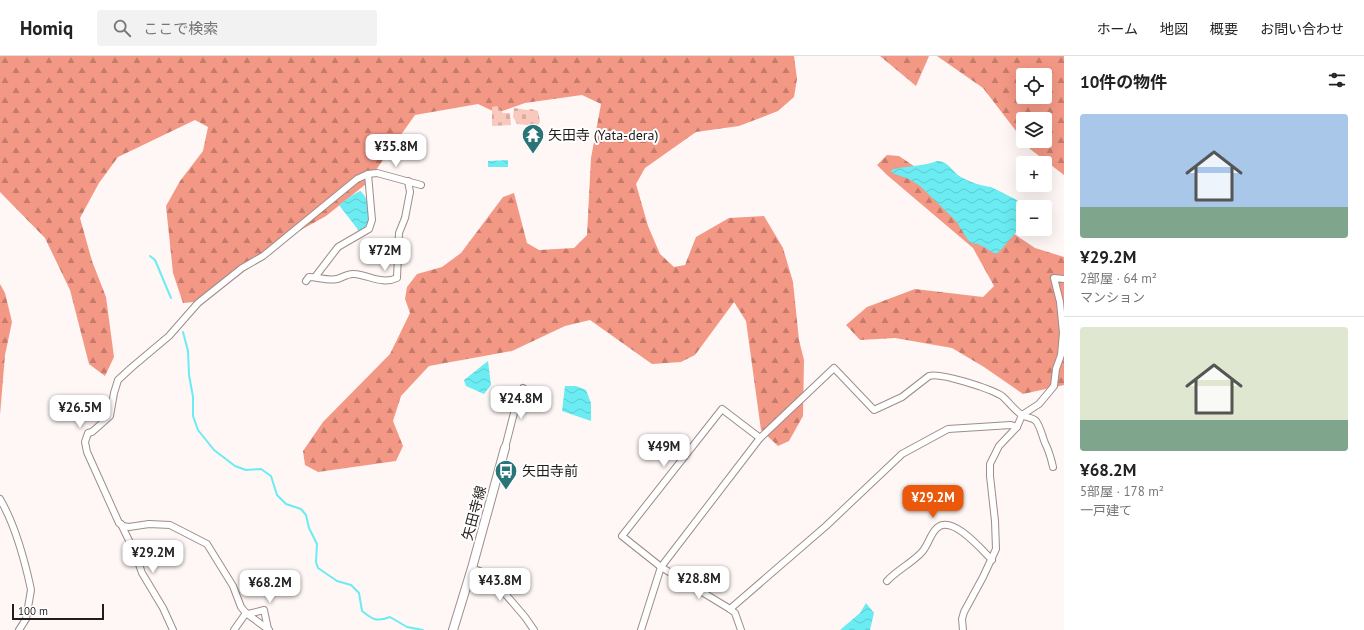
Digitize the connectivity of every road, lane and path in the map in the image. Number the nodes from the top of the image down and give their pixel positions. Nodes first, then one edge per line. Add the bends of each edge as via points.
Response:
1 (368, 174) junction
2 (408, 181) junction
3 (421, 185) dead end
4 (314, 277) junction
5 (1064, 279) edge
6 (306, 281) dead end
7 (523, 388) dead end
8 (1022, 415) junction
9 (1017, 427) junction
10 (760, 438) junction
11 (505, 448) joint
12 (1053, 467) dead end
13 (0, 499) edge
14 (121, 524) junction
15 (992, 560) junction
16 (661, 567) junction
17 (472, 568) junction
18 (886, 581) dead end
19 (730, 609) junction
20 (247, 613) junction
21 (20, 630) edge
22 (173, 630) edge
23 (234, 630) edge
24 (269, 630) edge
25 (453, 630) edge
26 (534, 630) edge
27 (641, 630) edge
28 (741, 630) edge
29 (963, 630) edge

1 - 2 street
1 - 4 street via 372,220 369,229 338,248
1 - 14 street via 357,179 263,256 227,278 198,303 170,336 118,380 110,416 88,433 85,442 87,452
2 - 3 street
2 - 4 street via 410,192 399,233 397,278 385,281 354,274 337,279
4 - 6 street via 309,277
5 - 8 street via 1054,278 1060,302 1063,333 1054,386 1039,404
7 - 11 street
8 - 9 street
8 - 10 street via 1001,396 982,387 941,375 929,376 902,397 874,410 834,368
8 - 12 street via 1036,421 1050,451
9 - 15 street via 999,446 990,464 996,543
9 - 19 street via 1011,425 948,429 902,454 826,526
10 - 16 street
10 - 16 street via 722,409 622,536
11 - 17 main road, 矢田寺線
13 - 21 street via 12,523 31,590 26,619
14 - 20 street via 129,527 149,524 170,525 207,544 233,586 241,607
14 - 22 street via 142,573
15 - 18 street via 958,529 944,525 932,533 921,553
15 - 29 street via 964,612
16 - 19 street
16 - 27 street
17 - 25 main road, 矢田寺線
17 - 26 street via 489,576
19 - 28 street via 735,613
20 - 23 street
20 - 24 street
20 - 24 street via 264,610

